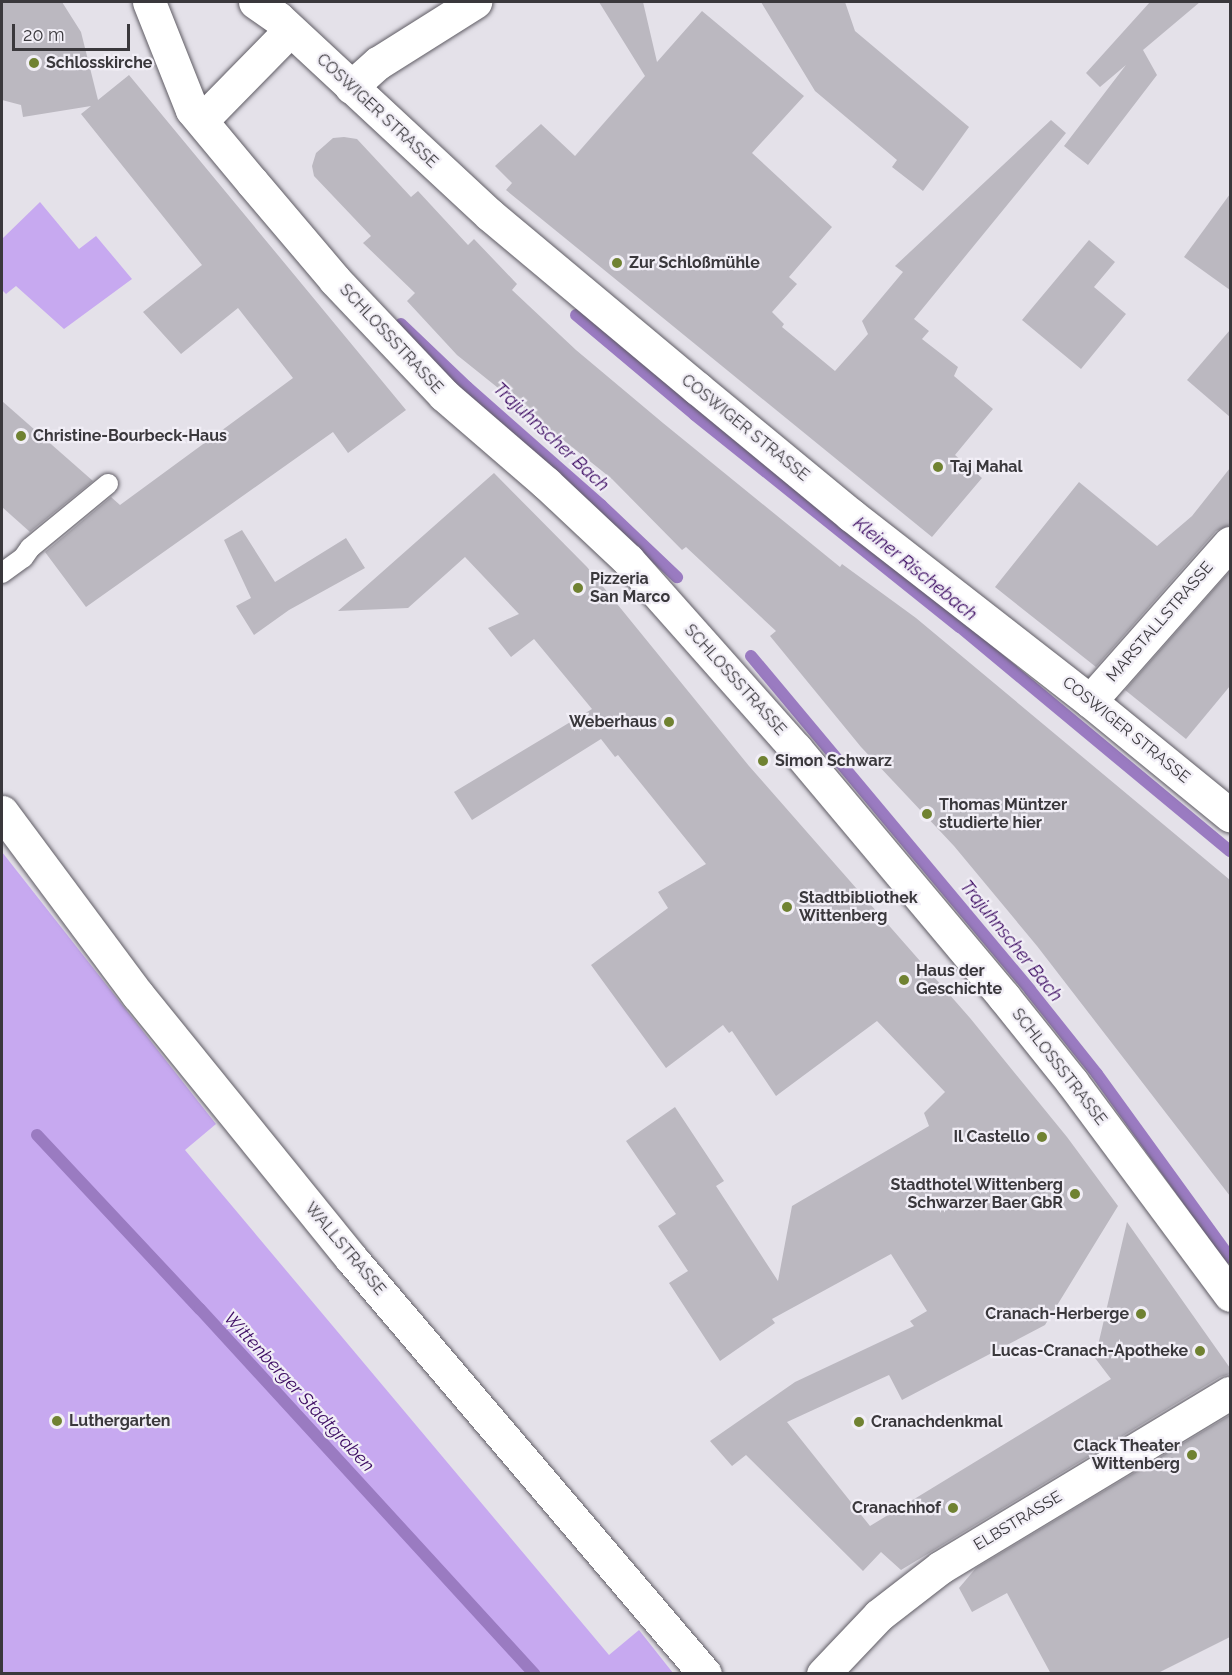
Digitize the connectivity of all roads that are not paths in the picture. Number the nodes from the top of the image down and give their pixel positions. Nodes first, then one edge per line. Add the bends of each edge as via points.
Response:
1 (149, 2) edge
2 (475, 2) edge
3 (275, 17) edge
4 (351, 87) junction
5 (197, 115) junction
6 (108, 484) dead end
7 (1230, 543) edge
8 (2, 573) edge
9 (1090, 701) junction
10 (2, 812) edge
11 (1230, 815) edge
12 (1230, 1295) edge
13 (1230, 1393) edge
14 (705, 1674) edge
15 (823, 1674) edge

1 - 5 street, SCHLOSSSTRASSE
2 - 4 street via 378,63
3 - 4 street, COSWIGER STRASSE
3 - 5 street
4 - 9 street, COSWIGER STRASSE via 490,215 697,388 851,515
5 - 12 street, SCHLOSSSTRASSE via 375,323 444,395 628,560 789,740 1072,1082
6 - 8 lane
7 - 9 street, MARSTALLSTRASSE
9 - 11 street, COSWIGER STRASSE
10 - 14 street, WALLSTRASSE via 138,996 283,1174
13 - 15 street, ELBSTRASSE via 942,1567 879,1615

